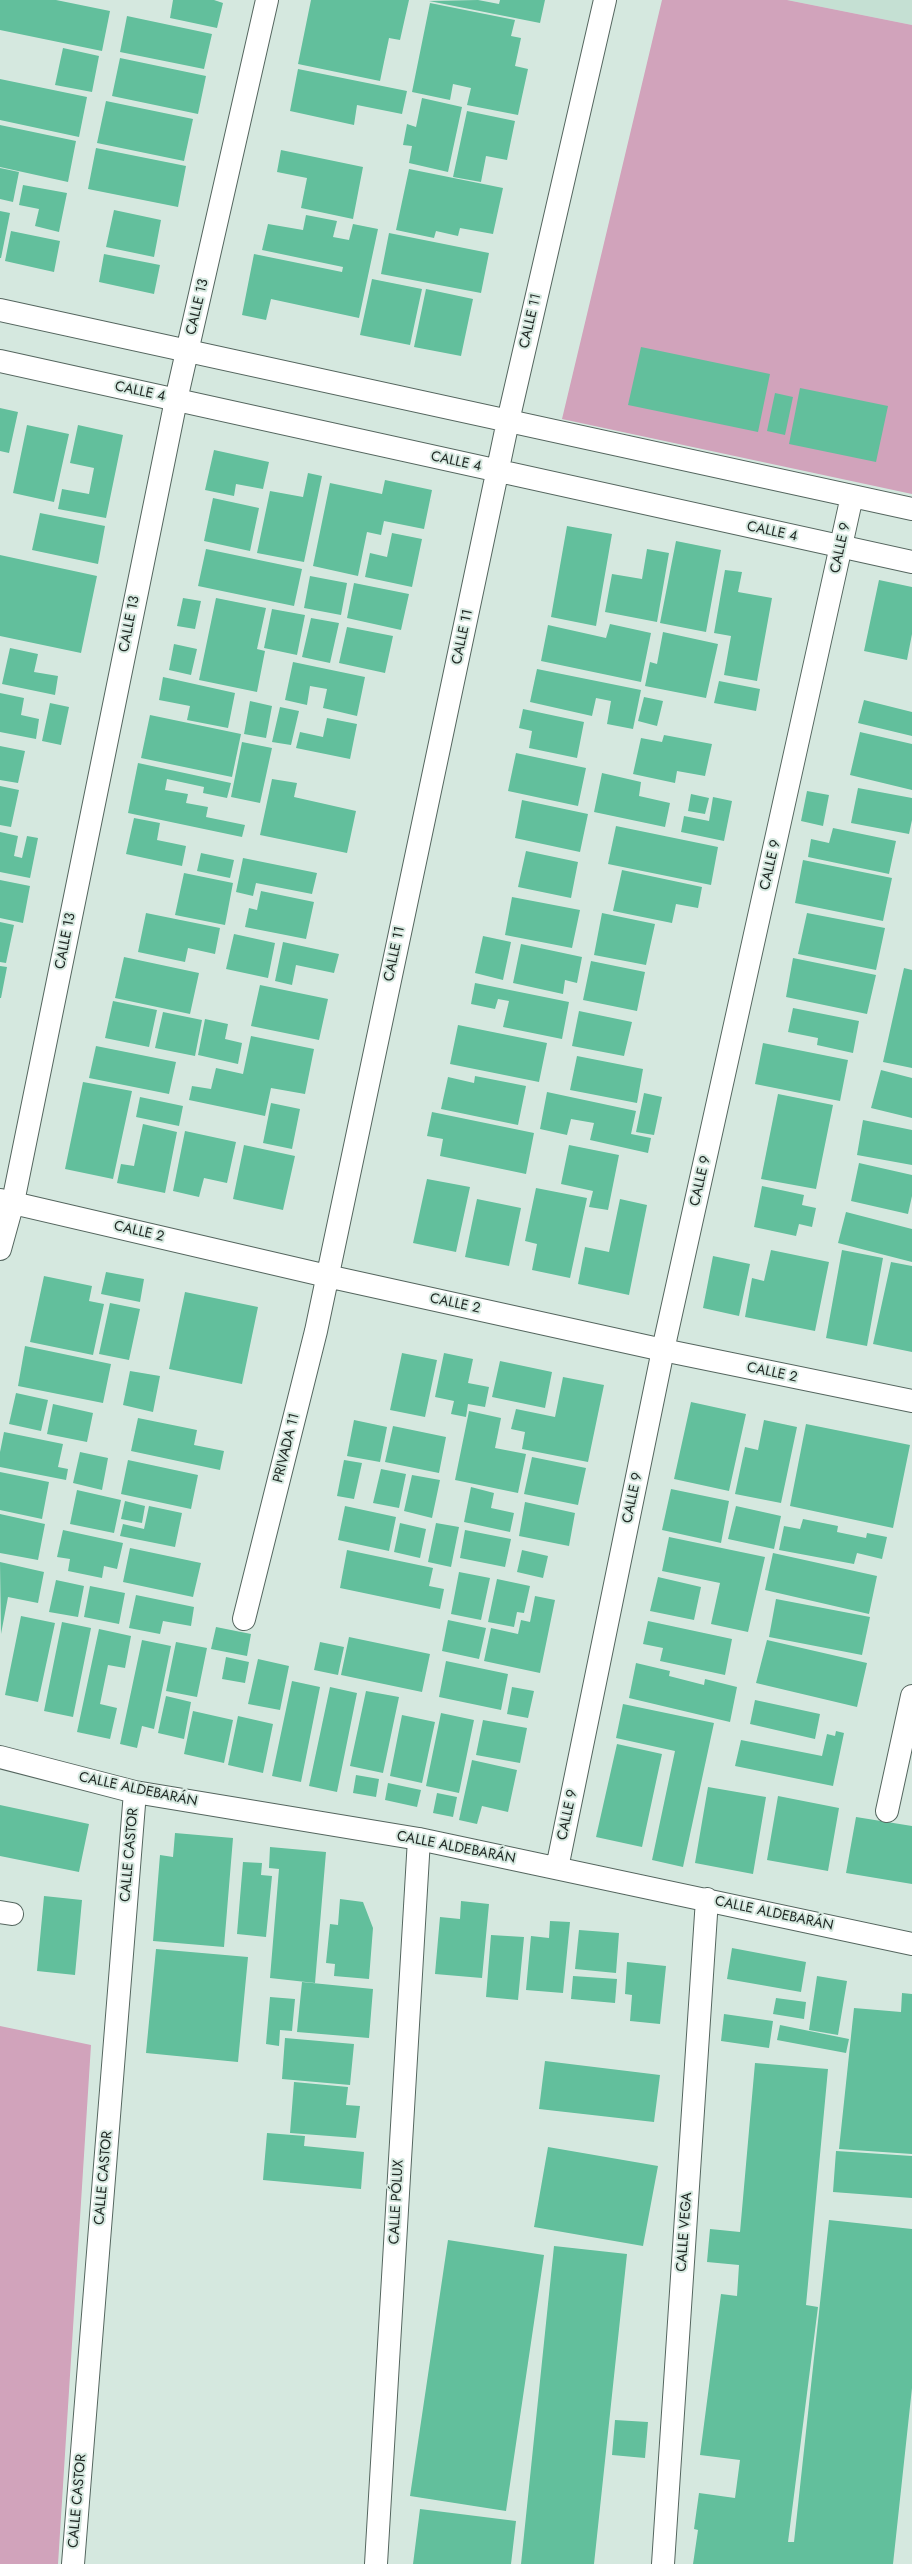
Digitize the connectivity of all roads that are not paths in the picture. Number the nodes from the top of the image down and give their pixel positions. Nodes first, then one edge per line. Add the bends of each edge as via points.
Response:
1 (267, 0) edge
2 (605, 0) edge
3 (0, 310) edge
4 (188, 351) junction
5 (0, 361) edge
6 (176, 400) junction
7 (508, 421) junction
8 (498, 471) junction
9 (852, 496) junction
10 (912, 509) edge
11 (842, 547) junction
12 (912, 562) edge
13 (6, 1201) edge
14 (0, 1249) edge
15 (327, 1276) junction
16 (663, 1350) junction
17 (912, 1402) edge
18 (244, 1619) dead end
19 (912, 1696) edge
20 (0, 1758) edge
21 (135, 1792) junction
22 (887, 1811) dead end
23 (419, 1839) junction
24 (557, 1868) junction
25 (707, 1899) junction
26 (912, 1944) edge
27 (73, 2564) edge
28 (376, 2564) edge
29 (662, 2564) edge

1 - 4 street, CALLE 13
2 - 7 street, CALLE 11
3 - 4 street
4 - 6 street, CALLE 13
4 - 7 street
5 - 6 street, CALLE 4
6 - 8 street, CALLE 4
6 - 13 street, CALLE 13
7 - 8 street, CALLE 11
7 - 9 street
8 - 11 street, CALLE 4
8 - 15 street, CALLE 11
9 - 10 street
9 - 11 street, CALLE 9
11 - 12 street, CALLE 4
11 - 16 street, CALLE 9
13 - 14 street, CALLE 13
13 - 15 street, CALLE 2
15 - 16 street, CALLE 2
15 - 18 street, PRIVADA 11 via 316,1331
16 - 17 street, CALLE 2
16 - 24 street, CALLE 9
19 - 22 street
20 - 21 street, CALLE ALDEBARÁN
21 - 23 street, CALLE ALDEBARÁN
21 - 27 street, CALLE CASTOR
23 - 24 street, CALLE ALDEBARÁN
23 - 28 street, CALLE PÓLUX
24 - 25 street, CALLE ALDEBARÁN
25 - 26 street, CALLE ALDEBARÁN
25 - 29 street, CALLE VEGA

